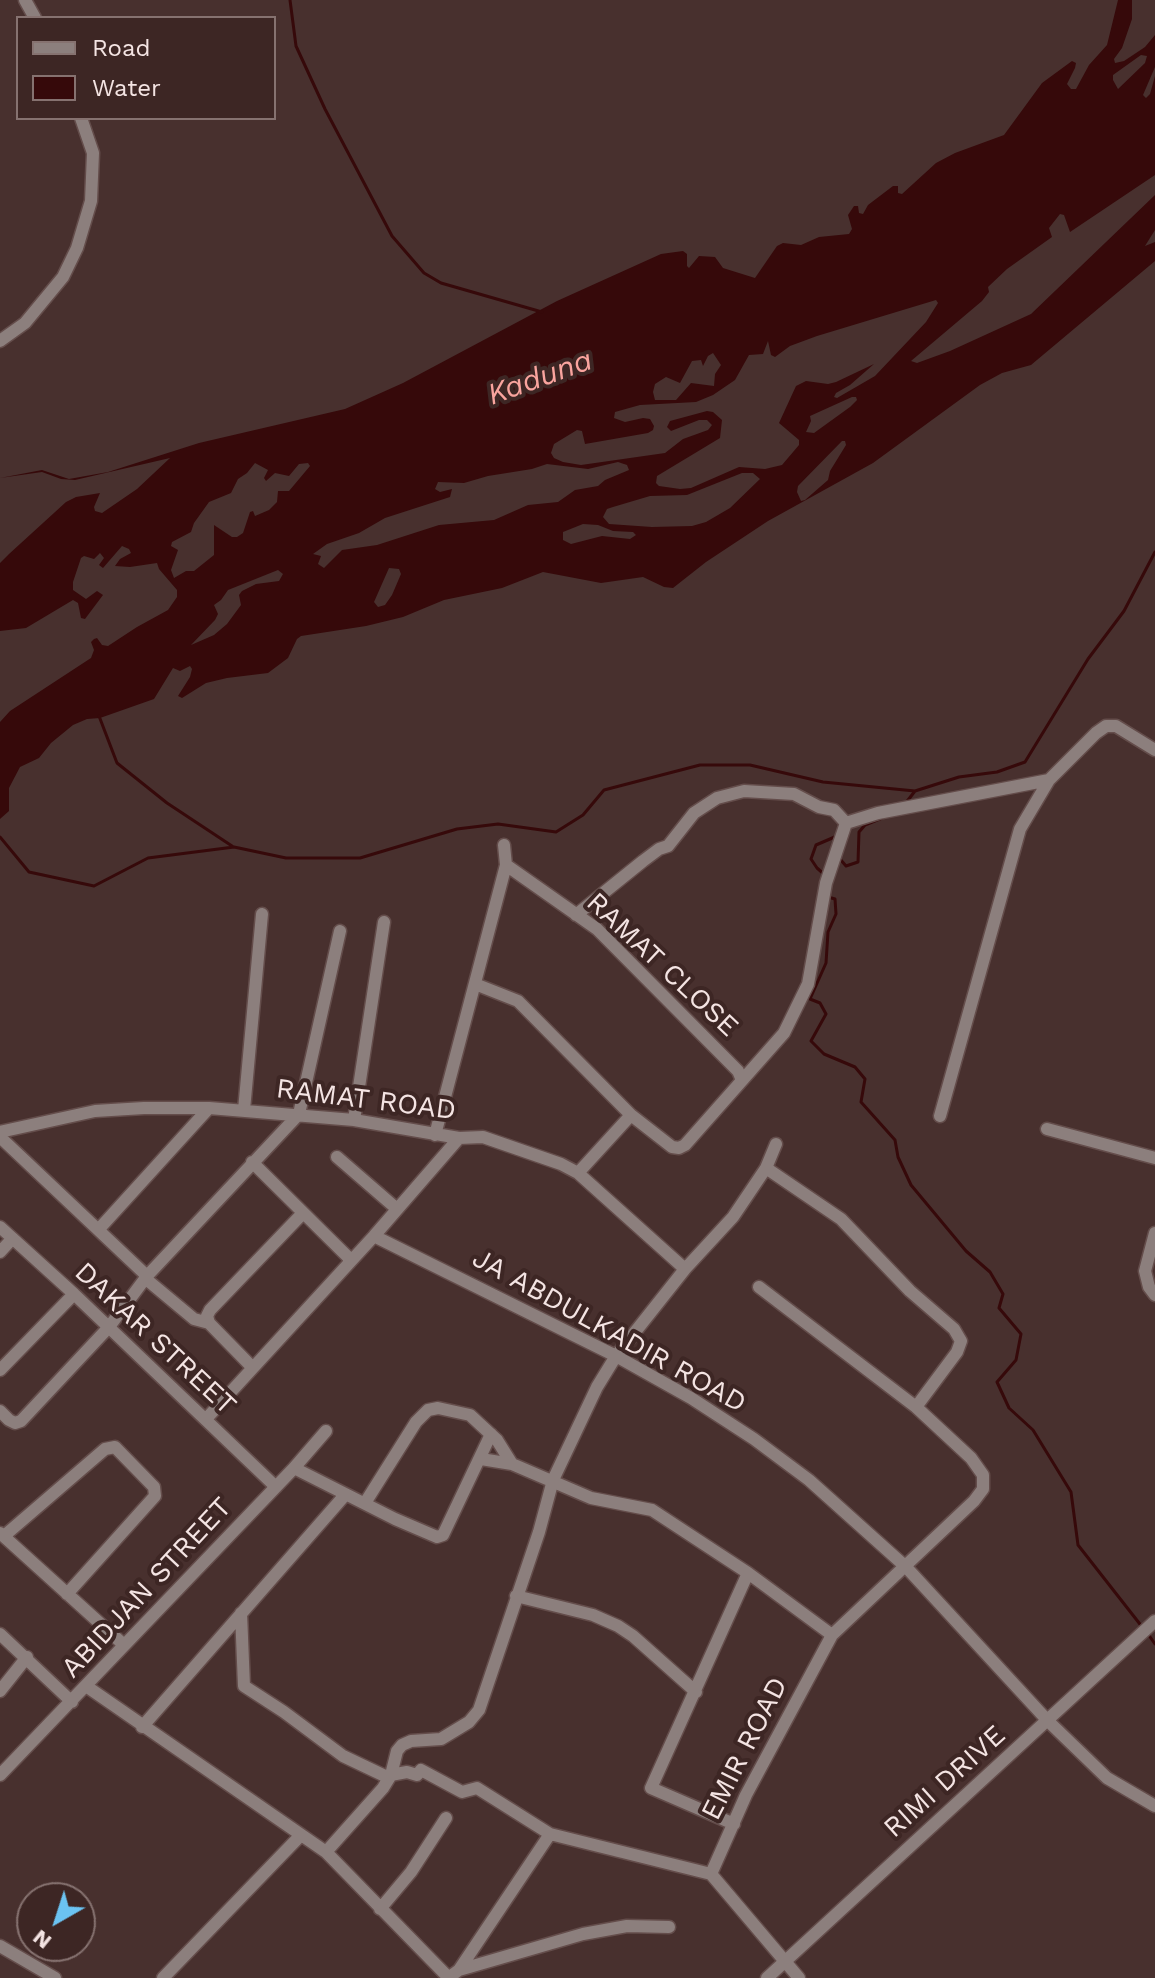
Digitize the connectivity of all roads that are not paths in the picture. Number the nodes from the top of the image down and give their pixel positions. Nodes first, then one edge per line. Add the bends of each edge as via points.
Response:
1 (82, 120) edge
2 (0, 341) edge
3 (1155, 750) edge
4 (1049, 780) junction
5 (846, 823) junction
6 (504, 845) dead end
7 (506, 865) junction
8 (262, 914) dead end
9 (576, 915) junction
10 (384, 922) dead end
11 (340, 931) dead end
12 (475, 984) junction
13 (741, 1078) junction
14 (209, 1108) junction
15 (244, 1110) junction
16 (299, 1114) junction
17 (631, 1115) junction
18 (940, 1116) dead end
19 (354, 1120) junction
20 (1047, 1129) dead end
21 (0, 1134) edge
22 (435, 1135) junction
23 (459, 1138) junction
24 (776, 1144) dead end
25 (337, 1157) dead end
26 (1155, 1158) edge
27 (252, 1162) junction
28 (766, 1168) junction
29 (578, 1173) junction
30 (397, 1209) junction
31 (303, 1213) junction
32 (0, 1227) edge
33 (99, 1229) junction
34 (1155, 1233) edge
35 (374, 1236) junction
36 (12, 1239) junction
37 (0, 1252) edge
38 (351, 1260) junction
39 (685, 1269) junction
40 (146, 1278) junction
41 (759, 1287) dead end
42 (74, 1294) junction
43 (1155, 1295) edge
44 (209, 1323) junction
45 (109, 1327) junction
46 (616, 1356) junction
47 (252, 1367) junction
48 (0, 1370) edge
49 (916, 1407) junction
50 (0, 1411) edge
51 (206, 1419) junction
52 (326, 1431) dead end
53 (491, 1434) junction
54 (481, 1459) junction
55 (512, 1464) junction
56 (294, 1468) junction
57 (553, 1480) junction
58 (276, 1487) junction
59 (345, 1495) junction
60 (365, 1503) junction
61 (2, 1534) edge
62 (906, 1567) junction
63 (748, 1573) junction
64 (67, 1594) junction
65 (516, 1596) junction
66 (241, 1613) junction
67 (1152, 1624) edge
68 (0, 1634) edge
69 (832, 1635) junction
70 (124, 1645) junction
71 (27, 1657) junction
72 (86, 1686) junction
73 (0, 1691) edge
74 (696, 1692) junction
75 (72, 1702) junction
76 (1048, 1721) junction
77 (142, 1727) junction
78 (0, 1775) edge
79 (391, 1775) junction
80 (1155, 1806) edge
81 (446, 1818) dead end
82 (734, 1824) junction
83 (550, 1834) junction
84 (300, 1836) junction
85 (326, 1852) junction
86 (711, 1874) junction
87 (380, 1909) junction
88 (669, 1927) dead end
89 (0, 1946) edge
90 (784, 1963) junction
91 (452, 1975) edge
92 (55, 1978) edge
93 (163, 1978) edge
94 (767, 1978) edge
95 (799, 1978) edge

1 - 2 street via 93,153 91,201 77,248 63,277 25,323
3 - 4 street via 1116,726 1106,726
4 - 5 street
4 - 18 street via 1020,829
5 - 9 street via 834,810 794,794 744,791 717,798 694,813 668,846
5 - 13 street via 826,883 808,984 784,1033
6 - 7 street
7 - 9 street, RAMAT CLOSE
7 - 12 street
8 - 15 street
9 - 13 street, RAMAT CLOSE via 597,929
10 - 19 street
11 - 16 street
12 - 17 street via 518,1001
12 - 22 street
13 - 17 street via 679,1148
14 - 15 street, RAMAT ROAD
14 - 21 street, RAMAT ROAD via 95,1111
14 - 33 street
15 - 16 street, RAMAT ROAD
16 - 19 street, RAMAT ROAD
16 - 27 street
17 - 29 street
19 - 22 street, RAMAT ROAD
20 - 26 street
21 - 33 street
22 - 23 street, RAMAT ROAD
23 - 29 street, RAMAT ROAD via 483,1137
23 - 30 street
24 - 28 street
25 - 30 street
27 - 31 street
27 - 40 street
28 - 39 street via 733,1217
28 - 49 street via 841,1219 954,1329 961,1341 957,1352
29 - 39 street, RAMAT ROAD
30 - 35 street
31 - 38 street
31 - 44 street via 210,1310
32 - 36 street, DAKAR STREET
33 - 40 street
34 - 43 street via 1145,1271
35 - 38 street
35 - 46 street, JA ABDULKADIR ROAD
36 - 37 street
36 - 42 street, DAKAR STREET
38 - 47 street
39 - 46 street
40 - 44 street via 194,1319
40 - 45 street
41 - 49 street
42 - 45 street, DAKAR STREET
42 - 48 street
44 - 47 street
45 - 50 street via 21,1421 15,1423
45 - 51 street, DAKAR STREET
46 - 57 street
46 - 62 street, JA ABDULKADIR ROAD via 765,1447
47 - 51 street
49 - 62 street, EMIR ROAD via 971,1458 983,1475 983,1489
51 - 58 street, DAKAR STREET
52 - 56 street, ABIDJAN STREET
53 - 54 street
53 - 55 street
53 - 60 street via 470,1415 428,1410
54 - 55 street
54 - 60 street via 443,1535 437,1537
55 - 57 street
56 - 58 street, ABIDJAN STREET
56 - 59 street
57 - 63 street via 591,1498 652,1510
57 - 65 street
58 - 70 street, ABIDJAN STREET
59 - 60 street
59 - 66 street
61 - 64 street
61 - 64 street via 115,1447 154,1487 155,1496
62 - 69 street, EMIR ROAD
62 - 76 street, JA ABDULKADIR ROAD
63 - 69 street
63 - 74 street
64 - 70 street
65 - 74 street via 618,1626
65 - 79 street via 479,1710 441,1739 402,1745
66 - 77 street
66 - 79 street via 244,1686 343,1756
67 - 76 street, RIMI DRIVE
68 - 71 street
69 - 82 street, EMIR ROAD
70 - 72 street, ABIDJAN STREET
71 - 73 street
71 - 75 street
72 - 75 street, ABIDJAN STREET
72 - 77 street
74 - 82 street via 651,1788
75 - 78 street, ABIDJAN STREET
76 - 80 street, JA ABDULKADIR ROAD via 1107,1778
76 - 90 street, RIMI DRIVE
77 - 84 street
79 - 83 street via 417,1775 421,1770 462,1792 477,1788
79 - 85 street
81 - 87 street
82 - 86 street, EMIR ROAD
83 - 86 street
83 - 91 street
84 - 85 street
84 - 93 street
85 - 87 street
86 - 90 street
87 - 91 street
88 - 91 street via 627,1926 583,1934
89 - 92 street
90 - 94 street, RIMI DRIVE
90 - 95 street

